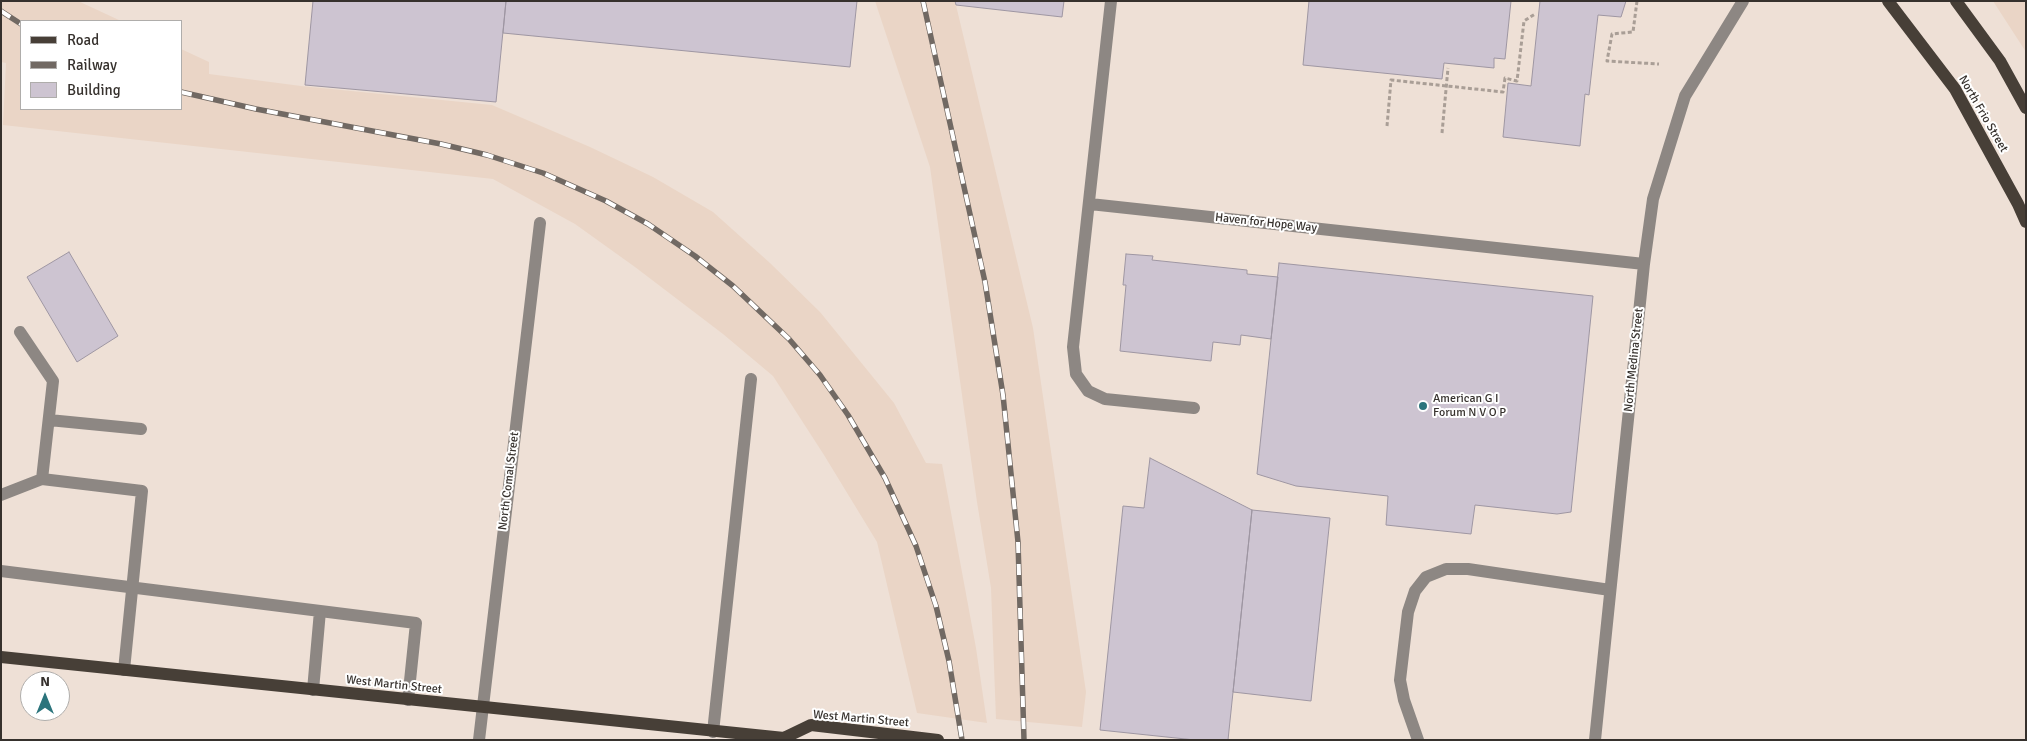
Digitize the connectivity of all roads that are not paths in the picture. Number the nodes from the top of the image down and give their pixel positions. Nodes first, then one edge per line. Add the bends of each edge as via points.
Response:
1 (1111, 1) edge
2 (1743, 1) edge
3 (1888, 1) edge
4 (1956, 1) edge
5 (2026, 108) edge
6 (1090, 204) junction
7 (2026, 222) edge
8 (540, 223) dead end
9 (1644, 264) junction
10 (20, 332) dead end
11 (751, 379) dead end
12 (1194, 408) dead end
13 (49, 420) junction
14 (141, 428) dead end
15 (42, 479) junction
16 (1, 495) edge
17 (1, 571) edge
18 (133, 586) junction
19 (1610, 590) junction
20 (320, 611) junction
21 (1, 657) edge
22 (124, 670) junction
23 (313, 690) junction
24 (408, 700) junction
25 (482, 708) junction
26 (713, 732) junction
27 (785, 739) edge
28 (479, 740) edge
29 (938, 740) edge
30 (1418, 740) edge
31 (1595, 740) edge

1 - 6 street
2 - 9 street, North Medina Street via 1685,96 1653,199
3 - 7 main road, North Frio Street via 1955,89
4 - 5 main road via 2000,61
6 - 9 street, Haven for Hope Way
6 - 12 street via 1073,347 1076,374 1088,391 1105,398
8 - 25 street, North Comal Street
9 - 19 street, North Medina Street
10 - 13 street via 53,382
11 - 26 street
13 - 14 street
13 - 15 street
15 - 16 street
15 - 18 street via 142,491
17 - 18 street
18 - 20 street
18 - 22 street
19 - 30 street via 1468,569 1446,569 1426,577 1415,591 1408,612 1400,680
19 - 31 street, North Medina Street
20 - 23 street
20 - 24 street via 416,623
21 - 22 main road, West Martin Street
22 - 23 main road, West Martin Street
23 - 24 main road, West Martin Street
24 - 25 main road, West Martin Street
25 - 26 main road, West Martin Street
25 - 28 street, North Comal Street
26 - 27 main road, West Martin Street
27 - 29 main road, West Martin Street via 811,726

